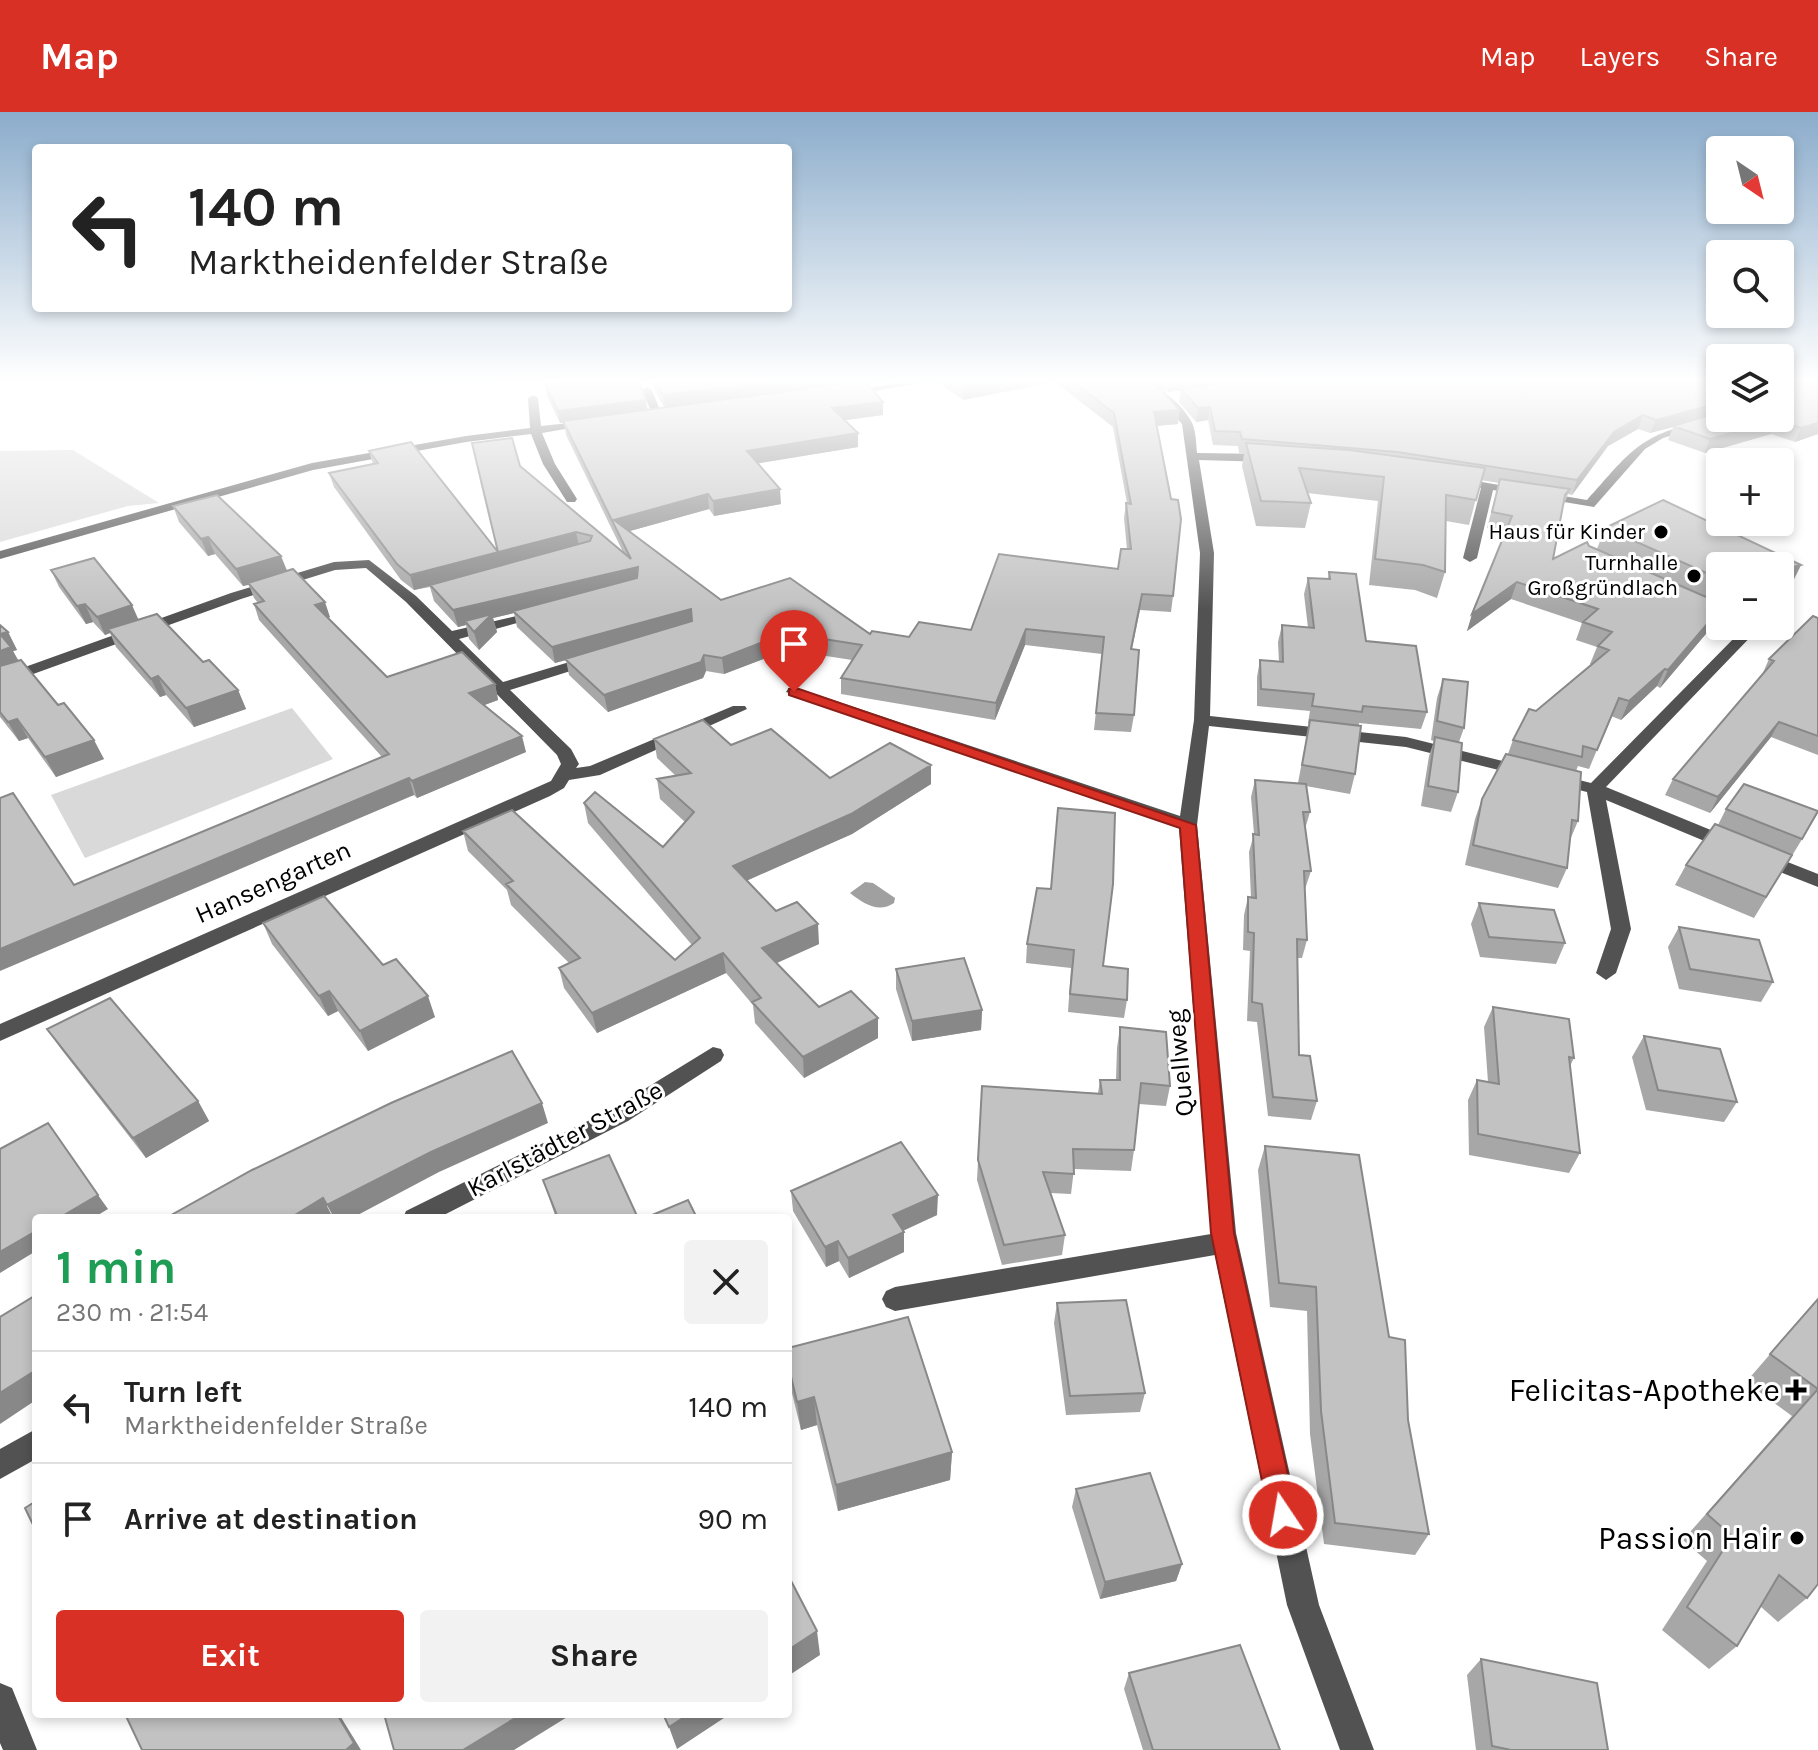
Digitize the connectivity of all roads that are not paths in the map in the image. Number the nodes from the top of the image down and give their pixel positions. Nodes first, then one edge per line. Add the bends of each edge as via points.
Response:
1 (370, 457) edge
2 (547, 457) edge
3 (1194, 457) edge
4 (1237, 457) edge
5 (1632, 457) edge
6 (1284, 459) edge
7 (1448, 479) edge
8 (1488, 485) junction
9 (571, 499) dead end
10 (0, 555) edge
11 (1470, 558) dead end
12 (562, 607) edge
13 (448, 637) junction
14 (1735, 640) edge
15 (601, 657) edge
16 (0, 681) edge
17 (499, 688) junction
18 (794, 692) dead end
19 (739, 709) dead end
20 (1202, 720) junction
21 (565, 775) junction
22 (1595, 789) junction
23 (1188, 825) junction
24 (1818, 881) edge
25 (1606, 973) dead end
26 (0, 1033) edge
27 (713, 1055) dead end
28 (423, 1214) edge
29 (1224, 1243) junction
30 (895, 1299) dead end
31 (32, 1445) edge
32 (0, 1465) edge
33 (0, 1700) edge
34 (20, 1750) edge
35 (1357, 1750) edge

1 - 10 street via 312,467
2 - 9 street
3 - 20 street, Quellweg via 1207,553
4 - 6 street
5 - 8 street via 1590,504
7 - 8 street
8 - 11 street
12 - 13 street
13 - 16 street via 418,597 369,564 334,566 211,604
13 - 17 street
14 - 22 street
15 - 17 street
17 - 21 street via 565,753 570,764
18 - 23 street
19 - 21 street, Hansengarten via 594,771
20 - 22 street via 1406,742
20 - 23 street, Quellweg
21 - 26 street, Hansengarten via 544,792
22 - 24 street
22 - 25 street via 1621,929
23 - 29 street, Quellweg
27 - 28 street, Karlstädter Straße via 620,1115
29 - 30 street
29 - 35 street, Quellweg via 1303,1605
31 - 32 street
33 - 34 street

